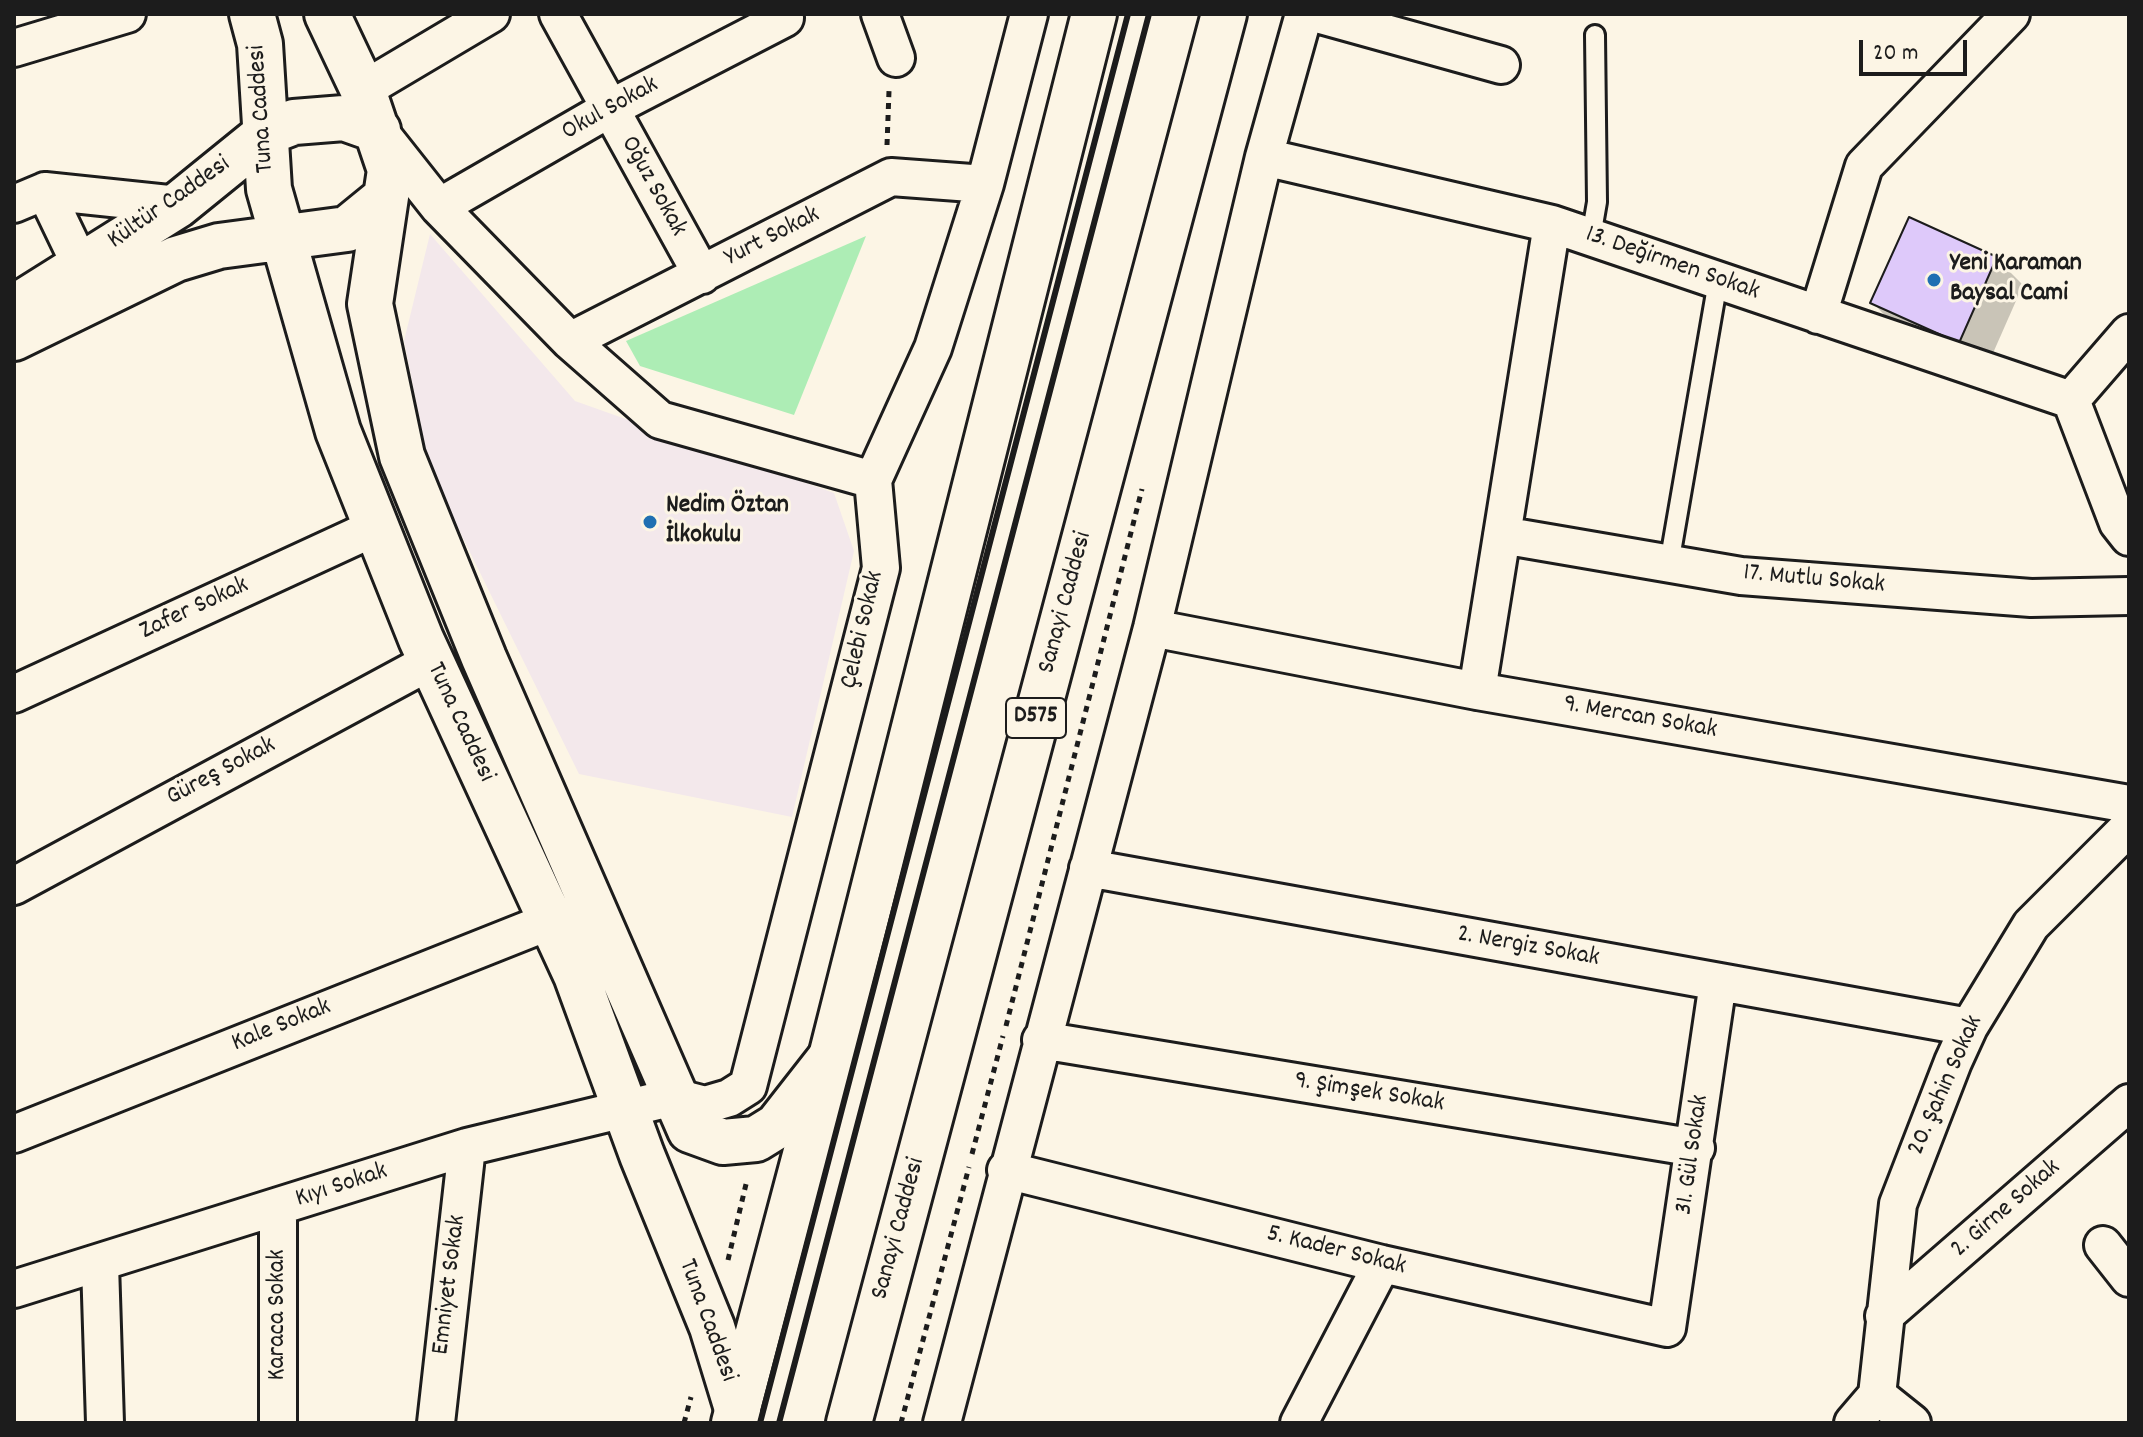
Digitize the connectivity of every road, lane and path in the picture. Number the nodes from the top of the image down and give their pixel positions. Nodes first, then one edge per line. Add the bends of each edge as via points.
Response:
1 (127, 14) edge
2 (252, 14) edge
3 (327, 14) edge
4 (491, 14) edge
5 (558, 14) edge
6 (880, 14) edge
7 (1029, 14) edge
8 (1094, 14) edge
9 (1224, 14) edge
10 (1304, 14) edge
11 (1317, 14) edge
12 (2011, 14) edge
13 (785, 18) dead end
14 (1595, 35) dead end
15 (14, 48) edge
16 (896, 58) joint
17 (1501, 65) dead end
18 (363, 90) junction
19 (609, 109) junction
20 (378, 130) junction
21 (268, 132) junction
22 (1264, 157) junction
23 (891, 177) junction
24 (985, 184) junction
25 (30, 198) edge
26 (385, 198) junction
27 (178, 205) junction
28 (439, 207) junction
29 (1552, 224) junction
30 (1591, 237) junction
31 (281, 239) junction
32 (81, 266) junction
33 (702, 275) junction
34 (1718, 281) junction
35 (14, 308) edge
36 (1818, 315) junction
37 (2129, 333) edge
38 (14, 338) edge
39 (570, 341) junction
40 (2071, 400) junction
41 (1146, 474) dead end
42 (873, 480) junction
43 (376, 527) junction
44 (1502, 535) junction
45 (2129, 537) edge
46 (1669, 564) junction
47 (2129, 596) edge
48 (1152, 628) junction
49 (431, 661) junction
50 (1477, 691) junction
51 (14, 694) edge
52 (2129, 804) edge
53 (2129, 827) edge
54 (1088, 868) junction
55 (14, 886) edge
56 (550, 921) junction
57 (1718, 982) junction
58 (1969, 1027) junction
59 (1041, 1040) junction
60 (831, 1057) junction
61 (674, 1097) junction
62 (2129, 1103) edge
63 (626, 1110) junction
64 (14, 1134) edge
65 (467, 1147) junction
66 (1696, 1148) junction
67 (1006, 1170) junction
68 (278, 1208) junction
69 (2103, 1245) dead end
70 (100, 1264) junction
71 (1382, 1264) junction
72 (2129, 1278) edge
73 (14, 1289) edge
74 (1884, 1316) junction
75 (1667, 1328) joint
76 (1877, 1395) junction
77 (736, 1417) edge
78 (105, 1423) edge
79 (278, 1423) edge
80 (436, 1423) edge
81 (849, 1423) edge
82 (901, 1423) edge
83 (942, 1423) edge
84 (1299, 1423) edge
85 (1853, 1423) edge
86 (1912, 1423) edge

1 - 15 street
2 - 21 main road, Tuna Caddesi
3 - 18 main road, Tuna Caddesi
4 - 18 street
5 - 19 street, Oğuz Sokak
6 - 16 street
7 - 24 street, Çelebi Sokak
8 - 60 main road
9 - 81 main road, Sanayi Caddesi / D575
10 - 22 street
11 - 17 street
12 - 36 street via 1864,166
13 - 19 street, Okul Sokak
14 - 30 lane via 1597,202
16 - 23 path via 885,130
18 - 20 main road, Tuna Caddesi
19 - 28 street, Okul Sokak
19 - 33 street, Oğuz Sokak
20 - 21 main road, Kültür Caddesi via 344,118 294,122
20 - 26 main road, Tuna Caddesi via 390,170
20 - 28 street
21 - 27 main road, Kültür Caddesi
21 - 31 main road, Tuna Caddesi via 269,189
22 - 29 street, 13. Değirmen Sokak
22 - 48 street
23 - 24 street
23 - 33 street, Yurt Sokak
24 - 42 street, Çelebi Sokak via 933,348
25 - 27 street
25 - 32 street
26 - 31 main road, Kültür Caddesi via 347,229
26 - 61 main road, Tuna Caddesi via 370,304 402,456
27 - 32 main road, Kültür Caddesi
28 - 39 street
29 - 30 street, 13. Değirmen Sokak
29 - 44 street
30 - 34 street, 13. Değirmen Sokak
31 - 38 main road, Kültür Caddesi via 219,246 176,259
31 - 43 main road, Tuna Caddesi via 338,431
32 - 35 main road, Kültür Caddesi
33 - 39 street, Yurt Sokak
34 - 36 street, 13. Değirmen Sokak
34 - 46 lane
36 - 40 street, 13. Değirmen Sokak
37 - 40 street
39 - 42 street via 660,420
40 - 45 street via 2118,523
41 - 82 path
42 - 61 street, Çelebi Sokak via 881,568 748,1086 705,1105
43 - 49 main road, Tuna Caddesi
43 - 51 street, Zafer Sokak
44 - 46 street, 17. Mutlu Sokak
44 - 50 street
46 - 47 street, 17. Mutlu Sokak via 1741,576 2016,597
48 - 50 street, 9. Mercan Sokak
48 - 54 street
49 - 55 street, Güreş Sokak
49 - 56 main road, Tuna Caddesi
50 - 52 street, 9. Mercan Sokak
53 - 58 street, 20. Şahin Sokak via 2031,925
54 - 57 street, 2. Nergiz Sokak
54 - 59 street
56 - 63 main road, Tuna Caddesi
56 - 64 street, Kale Sokak
57 - 58 street, 2. Nergiz Sokak
57 - 66 street, 31. Gül Sokak
58 - 74 street, 20. Şahin Sokak via 1898,1204
59 - 66 street, 9. Şimşek Sokak
59 - 67 street
60 - 61 main road, Tuna Caddesi via 777,1126 756,1139 723,1142 690,1130
60 - 77 main road
61 - 63 street, Kıyı Sokak
62 - 74 street, 2. Girne Sokak
63 - 65 street, Kıyı Sokak
63 - 77 main road, Tuna Caddesi via 712,1327
65 - 68 street, Kıyı Sokak
65 - 80 street, Emniyet Sokak
66 - 75 street, 31. Gül Sokak
67 - 71 street, 5. Kader Sokak
67 - 83 street
68 - 70 street, Kıyı Sokak
68 - 79 street, Karaca Sokak
69 - 72 street
70 - 73 street, Kıyı Sokak
70 - 78 street
71 - 75 street, 5. Kader Sokak
71 - 84 street
74 - 76 street, 20. Şahin Sokak
76 - 85 street
76 - 86 street

